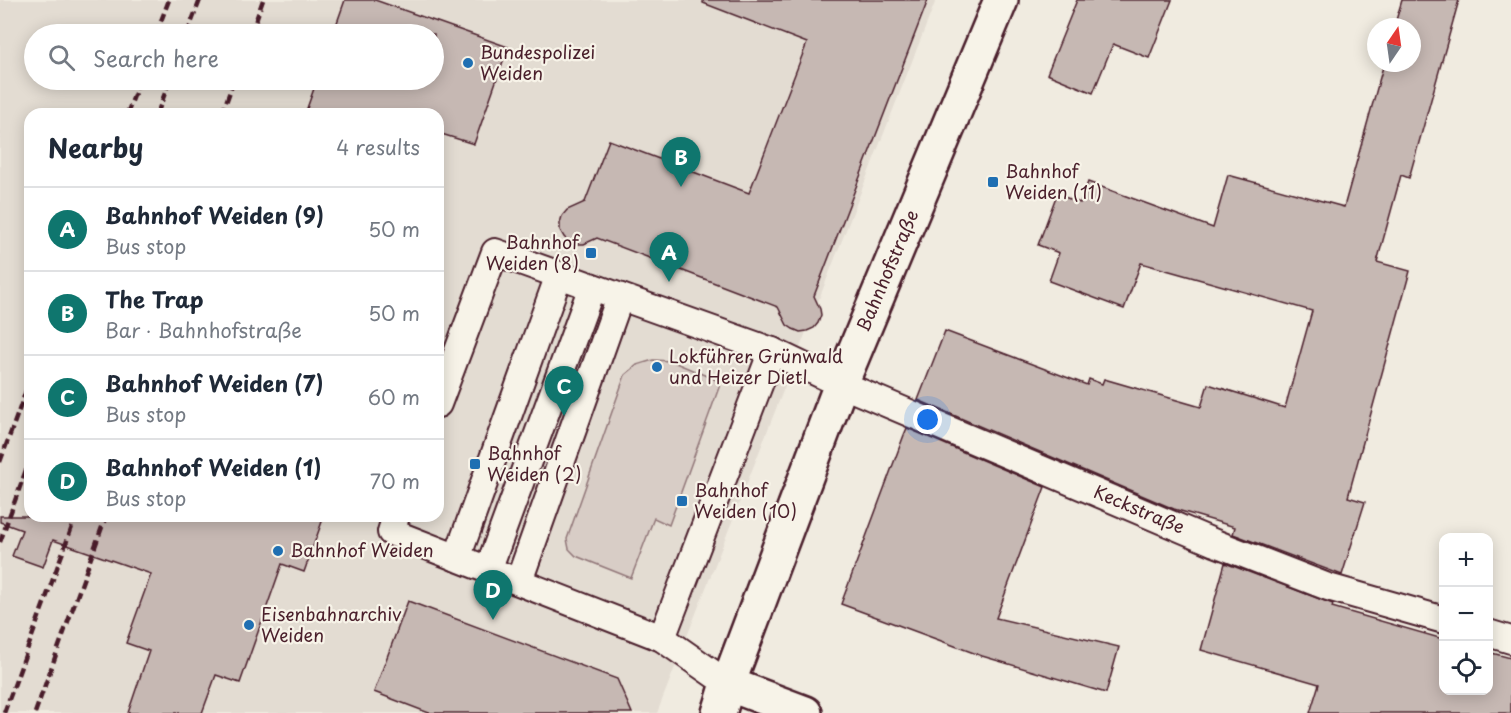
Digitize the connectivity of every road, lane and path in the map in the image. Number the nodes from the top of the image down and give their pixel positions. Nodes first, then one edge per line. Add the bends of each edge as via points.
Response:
1 (1000, 0) edge
2 (559, 275) junction
3 (592, 287) junction
4 (620, 297) junction
5 (772, 351) junction
6 (841, 384) junction
7 (444, 388) edge
8 (394, 522) edge
9 (457, 558) junction
10 (488, 570) junction
11 (519, 581) junction
12 (1439, 619) edge
13 (1493, 635) edge
14 (662, 638) junction
15 (1511, 640) edge
16 (724, 698) edge
17 (805, 713) edge

1 - 6 main road, Bahnhofstraße
2 - 3 lane, Keckstraße
2 - 7 lane, Keckstraße via 495,252
2 - 9 lane
3 - 4 lane, Keckstraße
3 - 10 lane
4 - 5 lane, Keckstraße
4 - 11 lane
5 - 6 lane, Keckstraße
5 - 14 lane
6 - 12 lane, Keckstraße via 1215,543 1328,587
6 - 16 main road, Bahnhofstraße
8 - 9 lane via 391,532
9 - 10 lane
10 - 11 lane
11 - 14 lane
13 - 15 lane
14 - 16 lane
16 - 17 main road

